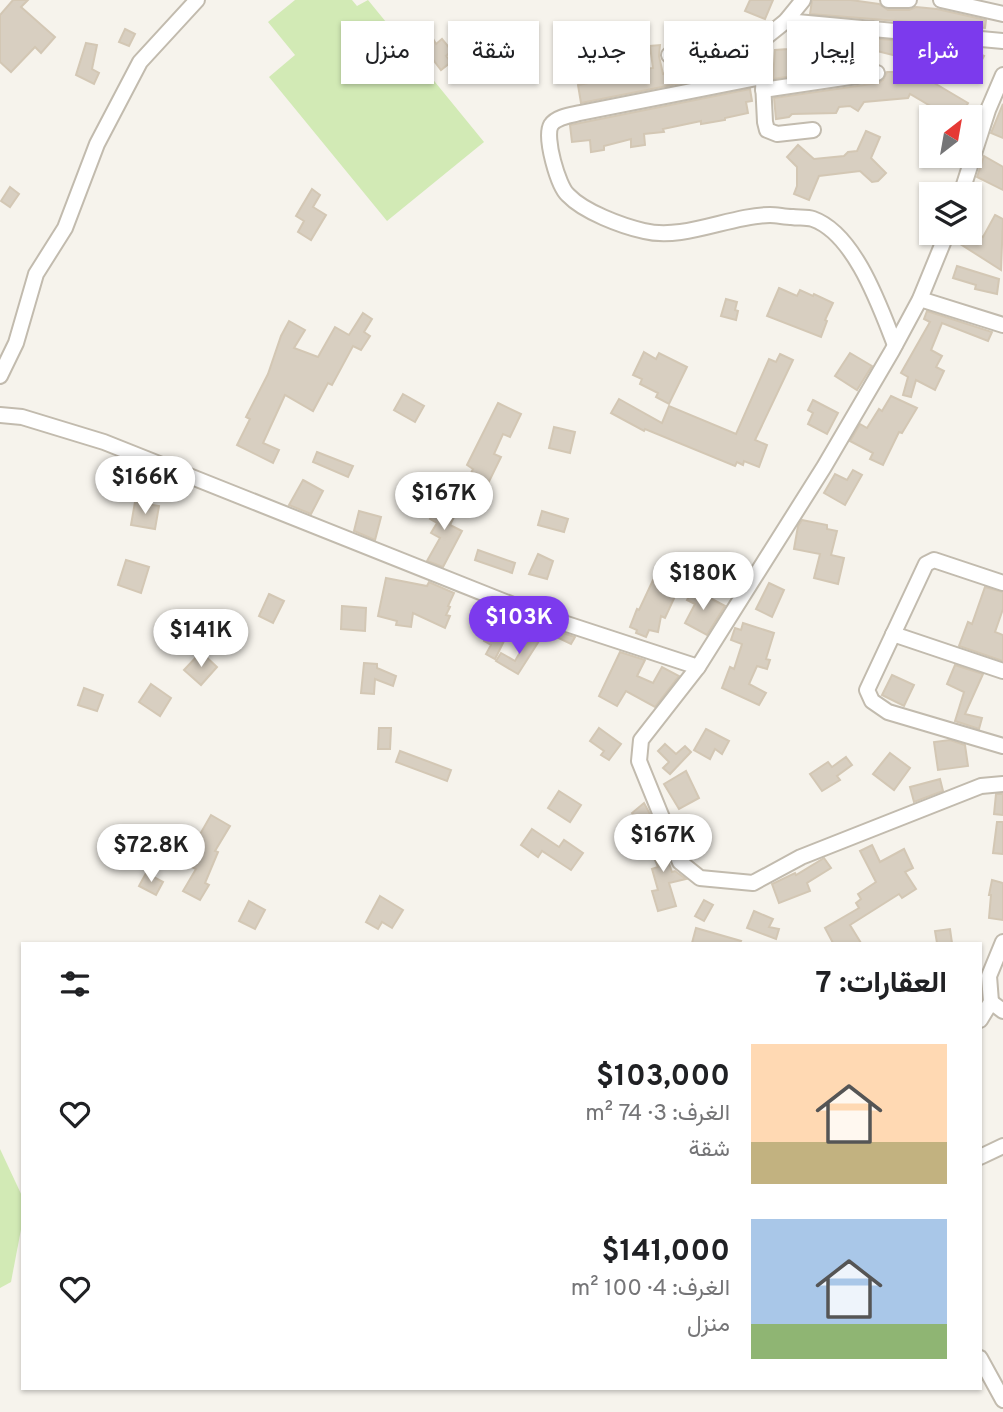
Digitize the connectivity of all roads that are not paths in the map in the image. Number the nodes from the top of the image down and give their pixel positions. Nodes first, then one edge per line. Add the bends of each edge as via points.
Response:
1 (197, 0) edge
2 (803, 0) edge
3 (888, 0) edge
4 (909, 0) edge
5 (942, 0) edge
6 (1003, 14) edge
7 (786, 21) junction
8 (773, 31) edge
9 (1003, 41) edge
10 (1003, 75) edge
11 (762, 84) joint
12 (813, 130) dead end
13 (965, 182) edge
14 (942, 245) edge
15 (920, 299) junction
16 (1003, 325) edge
17 (895, 345) junction
18 (0, 376) edge
19 (0, 415) edge
20 (1003, 583) edge
21 (893, 634) junction
22 (698, 667) junction
23 (1003, 671) edge
24 (1003, 746) edge
25 (1003, 784) edge
26 (1003, 943) edge
27 (997, 1007) edge
28 (982, 1018) edge
29 (1003, 1146) edge
30 (982, 1156) edge
31 (982, 1362) edge
32 (1003, 1400) edge

1 - 18 street via 140,62 97,144 65,228 36,274 16,343
2 - 7 street
3 - 4 street
5 - 6 street
7 - 8 street
7 - 9 street
10 - 13 street
11 - 12 street via 767,130 777,134
11 - 17 street via 559,119 549,134 558,180 567,195 587,209 644,231 681,231 769,215 813,219 854,255
14 - 15 street
15 - 16 street
15 - 17 street
17 - 22 street
19 - 22 street via 22,417 104,442 533,612
20 - 21 street via 934,560 926,564
21 - 23 street
21 - 24 street via 867,690 872,701 888,712
22 - 25 street via 641,740 639,761 680,862 699,878 753,883 813,852 981,786
26 - 27 street via 989,976
27 - 28 street
29 - 30 street
31 - 32 street

